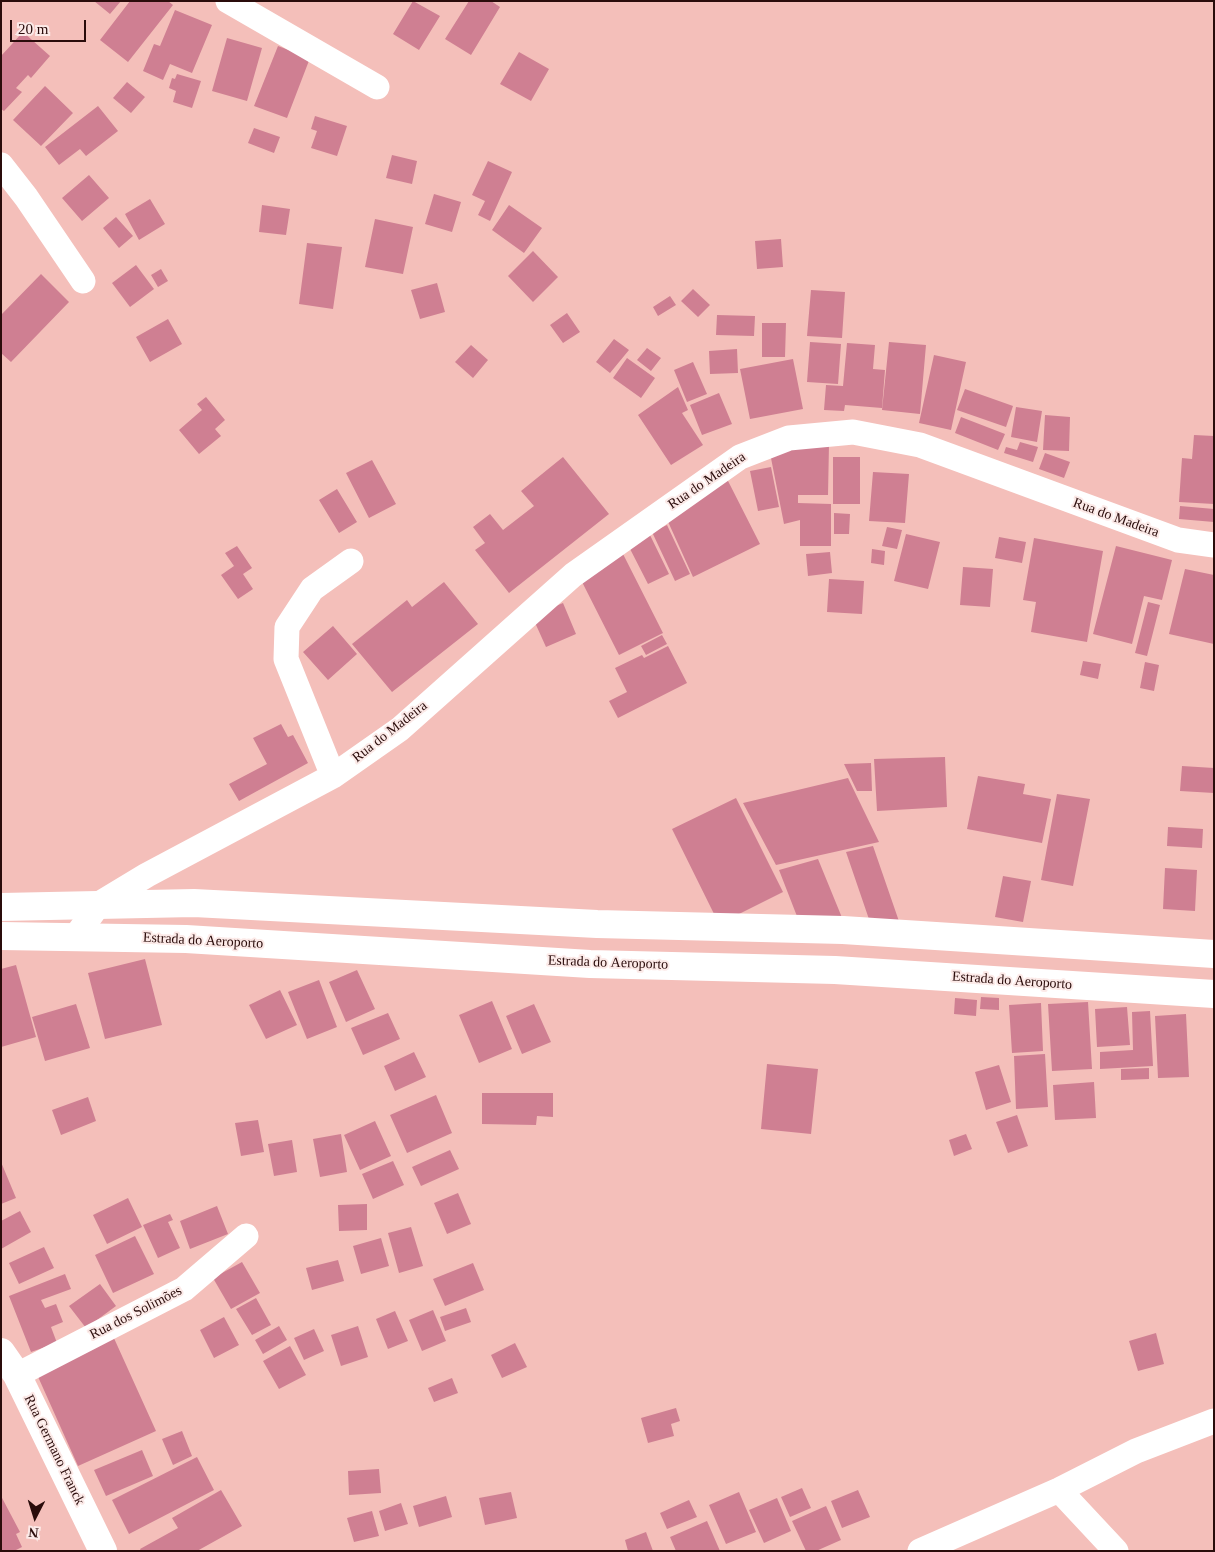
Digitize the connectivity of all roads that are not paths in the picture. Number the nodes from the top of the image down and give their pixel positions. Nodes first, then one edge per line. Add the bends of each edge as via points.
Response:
1 (228, 1) edge
2 (376, 86) dead end
3 (1, 165) edge
4 (83, 280) dead end
5 (1214, 545) edge
6 (351, 561) dead end
7 (333, 776) junction
8 (99, 904) junction
9 (6, 907) edge
10 (3, 936) edge
11 (76, 936) junction
12 (1214, 954) edge
13 (1214, 994) edge
14 (246, 1236) dead end
15 (6, 1360) edge
16 (1214, 1421) edge
17 (1059, 1490) junction
18 (103, 1551) edge
19 (920, 1551) edge
20 (1116, 1551) edge

1 - 2 street
3 - 4 street
5 - 7 street, Rua do Madeira via 1178,540 920,446 852,432 789,438 740,456 573,575 400,728
6 - 7 street via 312,589 287,627 286,659
7 - 8 street, Rua do Madeira
8 - 9 main road
8 - 11 street, Rua do Madeira
8 - 12 main road via 194,903 597,924 843,930
10 - 11 main road, Estrada do Aeroporto
11 - 13 main road, Estrada do Aeroporto via 196,940 590,964 835,970
14 - 15 street, Rua dos Solimões via 184,1289
15 - 18 main road, Rua Germano Franck
16 - 17 street via 1136,1451
17 - 19 street
17 - 20 street

